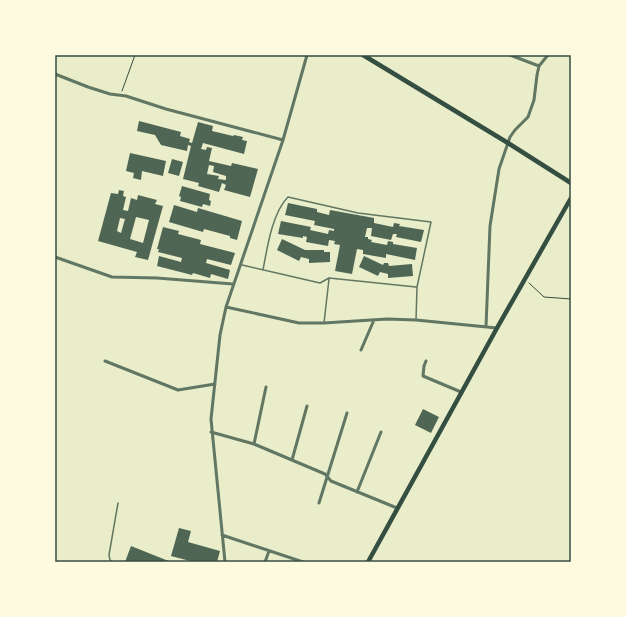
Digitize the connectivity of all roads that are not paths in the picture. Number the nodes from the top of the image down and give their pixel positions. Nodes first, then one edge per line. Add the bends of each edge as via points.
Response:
1 (307, 55) edge
2 (363, 55) edge
3 (510, 55) edge
4 (548, 55) edge
5 (539, 66) junction
6 (55, 74) edge
7 (283, 140) junction
8 (508, 143) junction
9 (571, 183) edge
10 (571, 198) edge
11 (55, 257) edge
12 (240, 265) junction
13 (263, 270) junction
14 (329, 278) junction
15 (233, 284) junction
16 (417, 287) junction
17 (226, 308) junction
18 (374, 320) junction
19 (416, 320) junction
20 (324, 323) junction
21 (486, 327) junction
22 (497, 328) junction
23 (361, 350) dead end
24 (105, 361) dead end
25 (426, 361) dead end
26 (215, 384) junction
27 (266, 387) dead end
28 (461, 392) junction
29 (307, 406) dead end
30 (347, 413) dead end
31 (211, 432) junction
32 (381, 432) dead end
33 (254, 444) junction
34 (292, 460) junction
35 (327, 477) junction
36 (357, 492) junction
37 (118, 503) dead end
38 (319, 503) dead end
39 (397, 508) junction
40 (222, 535) junction
41 (269, 551) junction
42 (113, 562) edge
43 (225, 562) edge
44 (265, 562) edge
45 (303, 562) edge
46 (368, 562) edge

1 - 7 street
2 - 8 main road
3 - 5 street
4 - 5 street
5 - 8 street via 534,100 528,117 515,130
6 - 7 street via 88,88
7 - 12 street
8 - 9 main road
8 - 21 street via 499,169 490,226
10 - 22 main road
11 - 15 street via 112,277
12 - 13 lane
12 - 15 street
13 - 14 lane via 320,283
13 - 16 lane via 268,240 282,204 288,198 358,213 431,222
14 - 16 lane
14 - 20 lane
15 - 17 street
16 - 19 lane
17 - 20 street via 299,323
17 - 26 street via 220,335
18 - 19 street
18 - 20 street
18 - 23 street
19 - 21 street
21 - 22 street
22 - 28 main road
24 - 26 street via 178,390
25 - 28 street via 422,376
26 - 31 street
27 - 33 street
28 - 39 main road
29 - 34 street
30 - 35 street
31 - 33 street
31 - 40 street
32 - 36 street
33 - 34 street
34 - 35 street
35 - 36 street
35 - 38 street
36 - 39 street
37 - 42 lane via 109,555
39 - 46 main road
40 - 41 street
40 - 43 street
41 - 44 street
41 - 45 street

